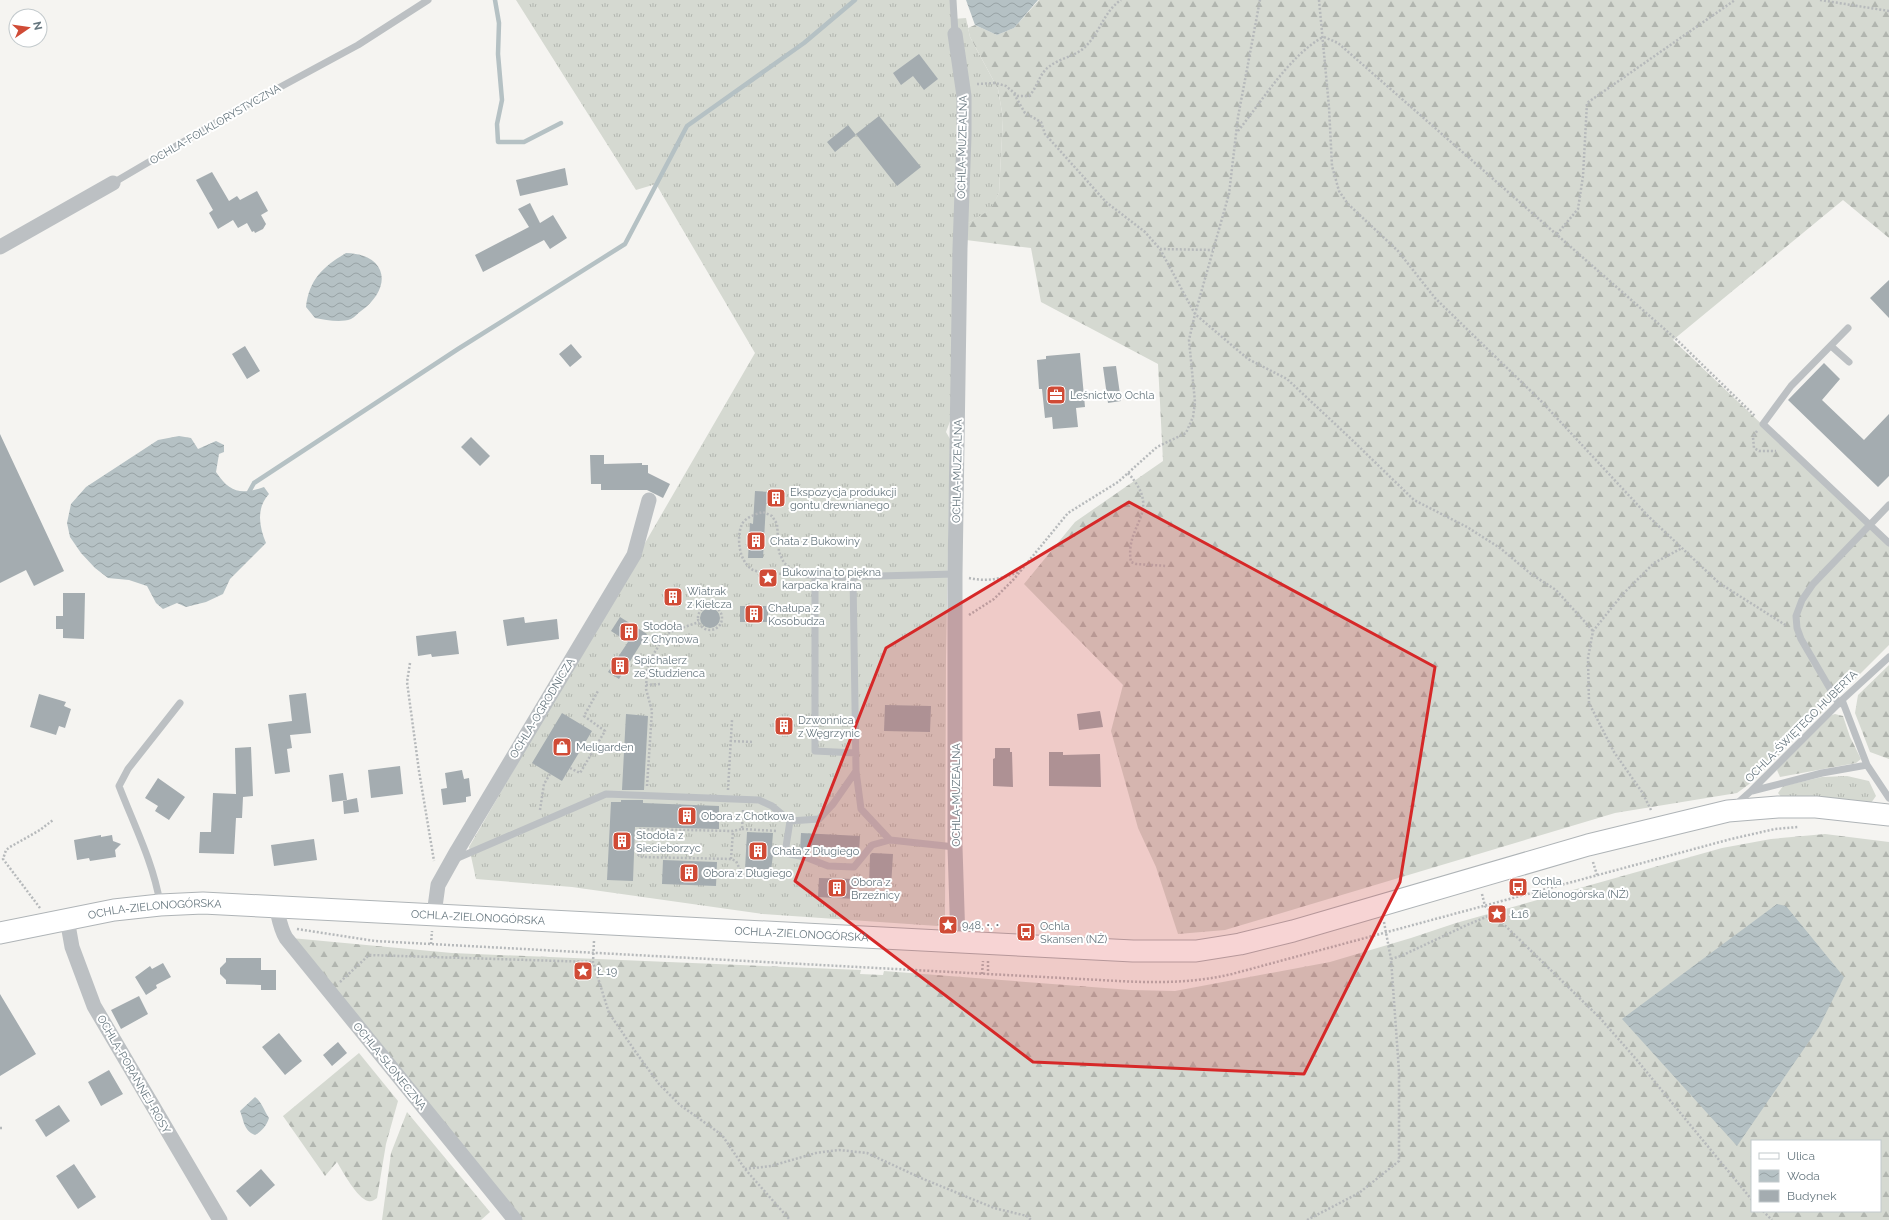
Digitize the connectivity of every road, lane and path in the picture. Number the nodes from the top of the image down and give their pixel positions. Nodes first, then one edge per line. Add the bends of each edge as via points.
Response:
1 (428, 0) edge
2 (953, 0) edge
3 (1121, 0) edge
4 (1260, 0) edge
5 (1319, 0) edge
6 (1735, 0) edge
7 (1820, 0) edge
8 (1889, 11) edge
9 (955, 34) joint
10 (1323, 37) junction
11 (963, 86) junction
12 (1014, 94) junction
13 (1238, 132) junction
14 (112, 183) joint
15 (1557, 234) junction
16 (0, 247) edge
17 (1160, 249) junction
18 (1213, 250) junction
19 (1194, 314) junction
20 (1848, 328) dead end
21 (1831, 346) junction
22 (1850, 362) dead end
23 (1762, 423) junction
24 (1788, 448) junction
25 (1128, 473) junction
26 (649, 500) dead end
27 (1889, 504) edge
28 (1871, 524) junction
29 (1889, 543) edge
30 (1682, 548) junction
31 (1167, 566) dead end
32 (1021, 571) junction
33 (955, 574) junction
34 (804, 576) junction
35 (815, 576) junction
36 (853, 576) junction
37 (967, 617) dead end
38 (699, 622) junction
39 (1592, 631) junction
40 (1798, 632) junction
41 (1889, 656) edge
42 (410, 663) dead end
43 (661, 684) dead end
44 (646, 685) junction
45 (598, 691) dead end
46 (1841, 702) junction
47 (180, 703) dead end
48 (732, 720) dead end
49 (730, 741) junction
50 (753, 742) dead end
51 (856, 753) junction
52 (1867, 765) junction
53 (570, 768) dead end
54 (856, 771) junction
55 (550, 774) dead end
56 (1751, 791) junction
57 (646, 796) junction
58 (1889, 798) edge
59 (727, 799) junction
60 (744, 800) junction
61 (1651, 810) dead end
62 (1728, 811) junction
63 (1889, 815) edge
64 (53, 820) dead end
65 (790, 821) junction
66 (538, 824) junction
67 (1805, 826) dead end
68 (742, 829) junction
69 (733, 831) junction
70 (788, 832) junction
71 (890, 840) junction
72 (956, 847) junction
73 (731, 859) junction
74 (451, 861) junction
75 (1592, 861) dead end
76 (1597, 875) junction
77 (785, 876) dead end
78 (438, 885) junction
79 (160, 905) junction
80 (276, 906) junction
81 (1380, 906) junction
82 (434, 914) junction
83 (1493, 914) junction
84 (60, 921) junction
85 (307, 930) dead end
86 (0, 933) edge
87 (958, 942) junction
88 (593, 954) junction
89 (1390, 959) junction
90 (593, 962) junction
91 (982, 974) dead end
92 (329, 992) junction
93 (745, 1169) junction
94 (1751, 1199) edge
95 (1764, 1212) edge
96 (220, 1220) edge
97 (515, 1220) edge
98 (790, 1220) edge
99 (1032, 1220) edge
100 (1307, 1220) edge
101 (1772, 1220) edge

1 - 14 lane, OCHLA-FOLKLORYSTYCZNA via 358,45 234,112
2 - 9 lane, OCHLA-MUZEALNA
3 - 12 path via 1113,5 1085,47 1049,66 1029,96
4 - 13 path via 1238,117
5 - 10 path
6 - 15 path via 1587,103 1583,176 1578,209
7 - 8 path
9 - 11 street, OCHLA-MUZEALNA
10 - 13 path via 1295,60
10 - 15 path via 1338,43
10 - 30 path via 1332,166 1339,191 1348,204 1398,251 1435,298 1542,402 1648,516
11 - 12 path via 995,83 1009,88
11 - 33 street, OCHLA-MUZEALNA
12 - 17 path via 1025,112 1041,122 1045,134 1106,202 1145,232
13 - 18 path via 1229,194
14 - 16 street, OCHLA-FOLKLORYSTYCZNA
15 - 23 path via 1677,340
17 - 18 path
17 - 19 path
18 - 19 path
19 - 25 path via 1189,340 1194,417 1186,433 1157,447
19 - 39 path via 1248,359 1287,379 1414,500 1467,527 1556,590
20 - 21 lane
21 - 22 lane
21 - 23 lane via 1792,386
23 - 24 lane
23 - 24 path via 1753,437 1754,448 1766,452
24 - 28 lane
25 - 31 path via 1136,482 1144,504 1131,544 1131,562
25 - 32 path via 1068,513
26 - 74 street, OCHLA-OGRODNICZA via 634,555
27 - 28 lane
28 - 29 lane
28 - 40 lane via 1813,584 1802,600 1796,616
30 - 39 path via 1654,563 1622,595
30 - 40 path via 1719,583
32 - 33 path via 1011,576 983,581
32 - 37 path via 994,599
33 - 36 lane
33 - 72 street, OCHLA-MUZEALNA
34 - 34 path via 784,563 777,524 772,516 763,512 752,515 742,524 740,552 745,562 754,570
34 - 35 lane
35 - 36 lane
35 - 51 lane via 815,751
36 - 51 lane
38 - 38 path via 704,628 716,628 722,621 721,613 714,607 705,607 700,612
38 - 44 path via 664,636 650,660
39 - 61 path via 1588,658 1589,703 1614,752 1642,792
40 - 46 lane
41 - 46 lane, OCHLA-ŚWIĘTEGO HUBERTA
42 - 78 path via 407,682
43 - 44 path
44 - 57 path via 652,712
45 - 53 path via 584,716 605,731 580,774
46 - 52 lane
46 - 56 lane, OCHLA-ŚWIĘTEGO HUBERTA
47 - 79 lane via 128,769 119,786 156,879
48 - 49 path
49 - 50 path
49 - 59 path
51 - 54 lane
52 - 56 lane via 1814,774
52 - 58 lane
54 - 65 lane via 819,819
54 - 71 lane via 861,809
55 - 66 path via 544,784
56 - 62 lane, OCHLA-ŚWIĘTEGO HUBERTA
57 - 59 lane
57 - 66 lane via 606,794
59 - 60 lane
60 - 65 lane via 759,800 772,806
60 - 68 path
62 - 63 street, OCHLA-ZIELONOGÓRSKA via 1816,807
62 - 81 street, OCHLA-ZIELONOGÓRSKA via 1588,845
64 - 84 path via 6,850 3,859 41,908
65 - 70 lane
66 - 74 lane
67 - 76 path via 1748,835
68 - 69 path
68 - 70 path
69 - 73 path
69 - 73 path via 639,828 637,848 637,854 642,857
70 - 71 lane via 785,853 828,866 854,867 872,845
71 - 72 lane
72 - 87 street, OCHLA-MUZEALNA
73 - 77 path via 736,861 742,874
74 - 78 street, OCHLA-OGRODNICZA
75 - 76 path
76 - 83 path via 1483,906
78 - 82 street, OCHLA-OGRODNICZA
79 - 80 street, OCHLA-ZIELONOGÓRSKA
79 - 84 street, OCHLA-ZIELONOGÓRSKA via 114,910
80 - 82 street, OCHLA-ZIELONOGÓRSKA
80 - 92 street, OCHLA-SŁONECZNA via 283,934
81 - 87 street, OCHLA-ZIELONOGÓRSKA via 1266,938 1196,951 1133,951
81 - 89 path
82 - 87 street, OCHLA-ZIELONOGÓRSKA
83 - 89 path
83 - 94 path via 1600,1018
84 - 86 street, OCHLA-ZIELONOGÓRSKA
84 - 96 street, OCHLA-PORANNEJ-ROSY via 94,1006
85 - 88 path via 375,941
88 - 90 path
88 - 91 path
89 - 100 path via 1399,1071 1399,1161 1359,1193
90 - 92 path via 369,955
90 - 93 path via 610,1014 659,1084 680,1105 722,1135
92 - 97 street, OCHLA-SŁONECZNA
93 - 98 path
93 - 99 path via 771,1166 831,1151 867,1153 994,1208 1027,1216
95 - 101 path

